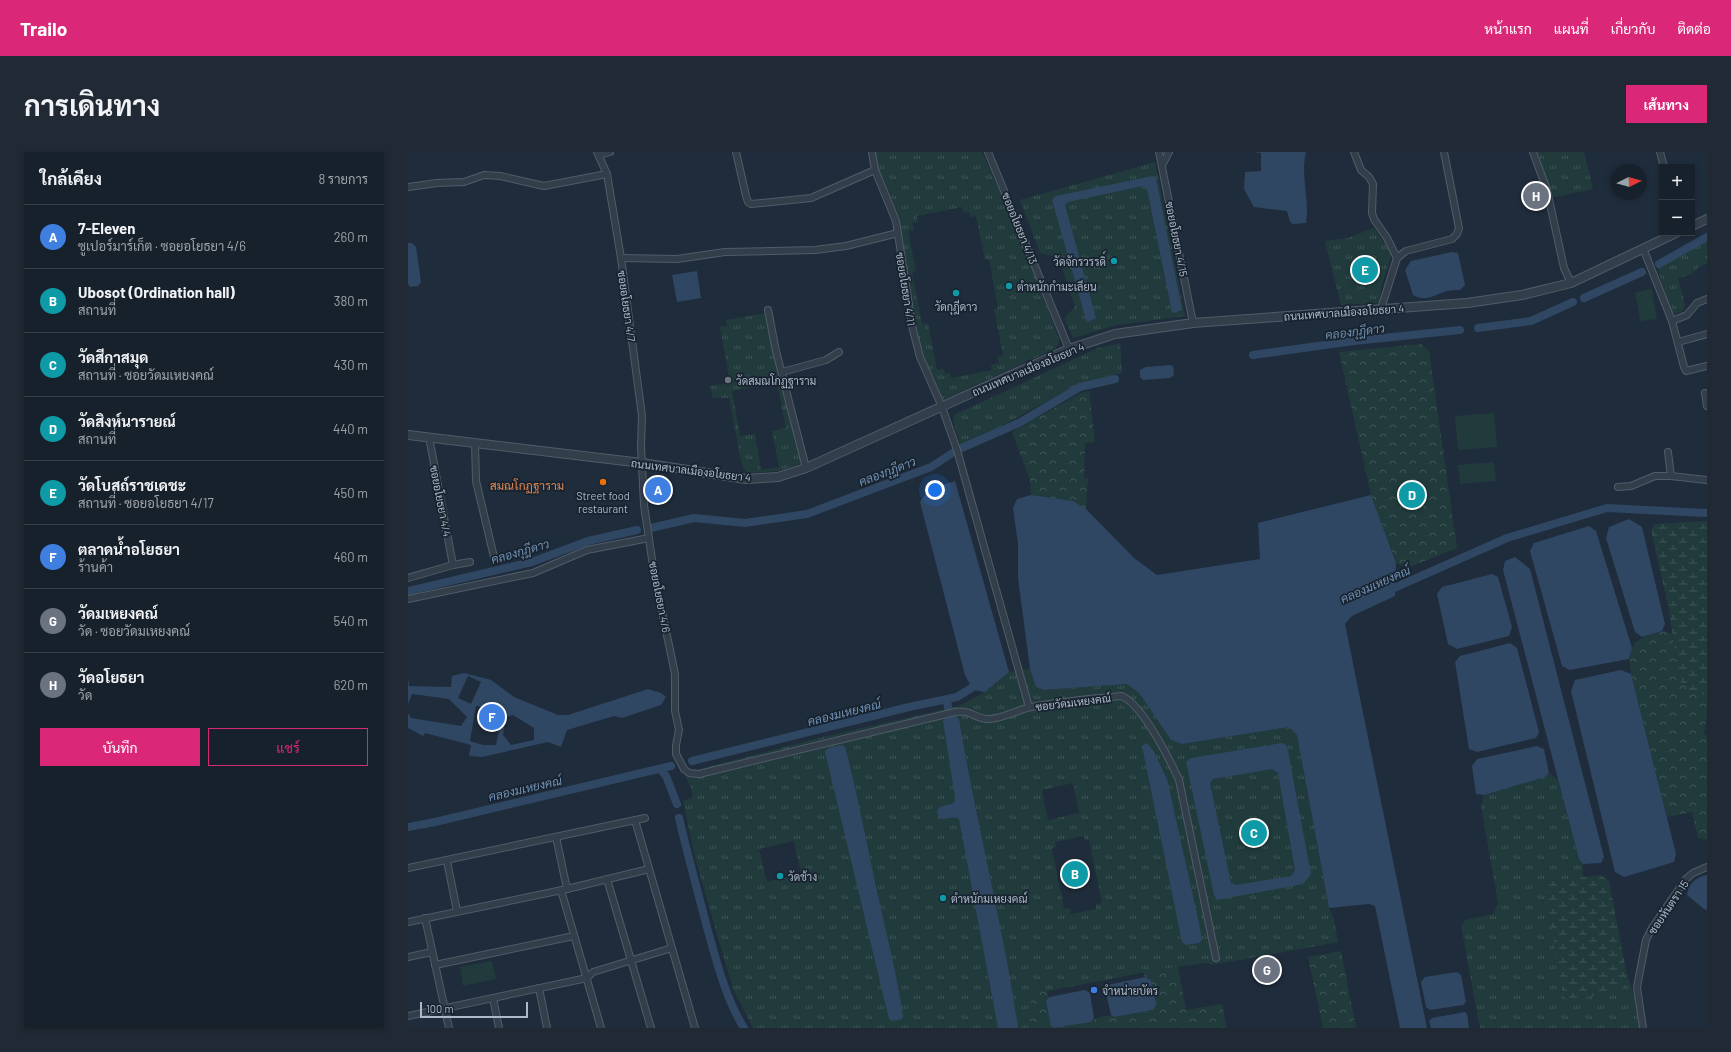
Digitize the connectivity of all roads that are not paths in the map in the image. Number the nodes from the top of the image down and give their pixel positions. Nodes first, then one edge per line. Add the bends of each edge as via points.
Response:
1 (610, 152) edge
2 (736, 152) edge
3 (872, 152) edge
4 (988, 152) edge
5 (1169, 152) edge
6 (1354, 152) edge
7 (1444, 152) edge
8 (1533, 152) edge
9 (1660, 152) edge
10 (598, 154) edge
11 (1159, 154) edge
12 (1663, 164) edge
13 (1162, 165) junction
14 (875, 170) junction
15 (607, 174) junction
16 (408, 187) edge
17 (1707, 219) edge
18 (1695, 225) edge
19 (898, 233) junction
20 (1669, 236) edge
21 (1643, 248) junction
22 (621, 258) junction
23 (1397, 258) junction
24 (1570, 283) junction
25 (1707, 299) edge
26 (1381, 309) junction
27 (768, 310) dead end
28 (1672, 321) junction
29 (1193, 323) junction
30 (1707, 334) edge
31 (1678, 342) junction
32 (1069, 349) junction
33 (839, 352) dead end
34 (1707, 366) edge
35 (782, 372) junction
36 (1705, 393) dead end
37 (942, 406) junction
38 (1707, 406) edge
39 (408, 435) edge
40 (429, 437) junction
41 (475, 443) junction
42 (1668, 452) dead end
43 (642, 463) junction
44 (806, 468) junction
45 (1671, 476) junction
46 (1707, 480) edge
47 (1618, 487) dead end
48 (649, 538) junction
49 (494, 557) dead end
50 (470, 562) dead end
51 (453, 565) junction
52 (408, 578) edge
53 (408, 599) edge
54 (1029, 707) junction
55 (645, 818) dead end
56 (635, 820) junction
57 (556, 837) junction
58 (447, 860) junction
59 (1707, 867) edge
60 (408, 868) edge
61 (649, 869) junction
62 (607, 879) junction
63 (564, 889) junction
64 (457, 912) junction
65 (425, 918) junction
66 (408, 922) edge
67 (574, 936) junction
68 (672, 948) junction
69 (432, 952) junction
70 (408, 957) edge
71 (1216, 958) dead end
72 (631, 961) junction
73 (435, 965) junction
74 (587, 978) junction
75 (539, 988) junction
76 (493, 998) junction
77 (445, 1008) junction
78 (408, 1016) edge
79 (693, 1027) edge
80 (449, 1028) edge
81 (499, 1028) edge
82 (547, 1028) edge
83 (601, 1028) edge
84 (651, 1028) edge
85 (1643, 1028) edge

1 - 10 street
2 - 14 street via 746,196 751,204 811,198
3 - 14 street, ซอยอโยธยา 4/11
4 - 32 street, ซอยอโยธยา 4/13
5 - 13 street
6 - 23 street via 1361,170 1373,184 1374,219
7 - 23 street via 1457,234 1452,239 1406,251
8 - 24 street via 1547,190 1564,268
9 - 12 street
10 - 15 street, ซอยอโยธยา 4/7
11 - 13 street, ซอยอโยธยา 4/15
13 - 29 street, ซอยอโยธยา 4/15
14 - 19 street, ซอยอโยธยา 4/11 via 892,210
15 - 16 street via 544,186 484,175 464,182 437,182
15 - 22 street, ซอยอโยธยา 4/7
17 - 18 street
19 - 22 street via 846,246 815,250 726,252 677,259
19 - 37 street, ซอยอโยธยา 4/11 via 912,330 920,357
20 - 21 street, ถนนเทศบาลเมืองอโยธยา 4
21 - 24 street, ถนนเทศบาลเมืองอโยธยา 4
21 - 28 street
22 - 43 street, ซอยอโยธยา 4/7 via 642,416
23 - 26 street
24 - 26 street, ถนนเทศบาลเมืองอโยธยา 4 via 1522,295 1467,303
25 - 28 street via 1697,303 1687,315
26 - 29 street, ถนนเทศบาลเมืองอโยธยา 4
27 - 35 street
28 - 31 street
29 - 32 street, ถนนเทศบาลเมืองอโยธยา 4 via 1116,334
30 - 31 street
31 - 34 street via 1686,371
32 - 37 street, ถนนเทศบาลเมืองอโยธยา 4
33 - 35 street via 826,360
35 - 44 street
36 - 38 street
37 - 44 street, ถนนเทศบาลเมืองอโยธยา 4
37 - 54 street, ซอยวัดมเหยงคณ์ via 957,450
39 - 40 street, ถนนเทศบาลเมืองอโยธยา 4
40 - 41 street, ถนนเทศบาลเมืองอโยธยา 4
40 - 51 street, ซอยอโยธยา 4/4
41 - 43 street, ถนนเทศบาลเมืองอโยธยา 4
41 - 49 street via 476,481
42 - 45 street
43 - 44 street, ถนนเทศบาลเมืองอโยธยา 4 via 746,479 778,476
43 - 48 street, ซอยอโยธยา 4/6
45 - 46 street
45 - 47 street via 1655,476 1631,486
48 - 53 street via 587,550 534,573
48 - 54 street, ซอยอโยธยา 4/6 via 675,674 679,730 676,754 684,769 694,775 955,712 963,711 981,719 988,719
50 - 51 street
51 - 52 street
54 - 71 street, ซอยวัดมเหยงคณ์ via 1122,696 1130,700 1169,757 1179,780
55 - 56 street
56 - 57 street
56 - 61 street
57 - 58 street
57 - 63 street
58 - 60 street
58 - 64 street
59 - 85 street, ซอยหันตรา 15 via 1686,879 1646,940 1637,987
61 - 62 street
61 - 68 street
62 - 63 street
62 - 72 street
63 - 64 street
63 - 67 street
64 - 65 street
65 - 66 street
65 - 69 street
67 - 73 street
67 - 74 street
68 - 72 street
68 - 79 street
69 - 70 street
69 - 73 street
72 - 74 street via 593,972
72 - 84 street
73 - 77 street
74 - 75 street
74 - 83 street
75 - 76 street
75 - 82 street
76 - 77 street
76 - 81 street
77 - 78 street
77 - 80 street

